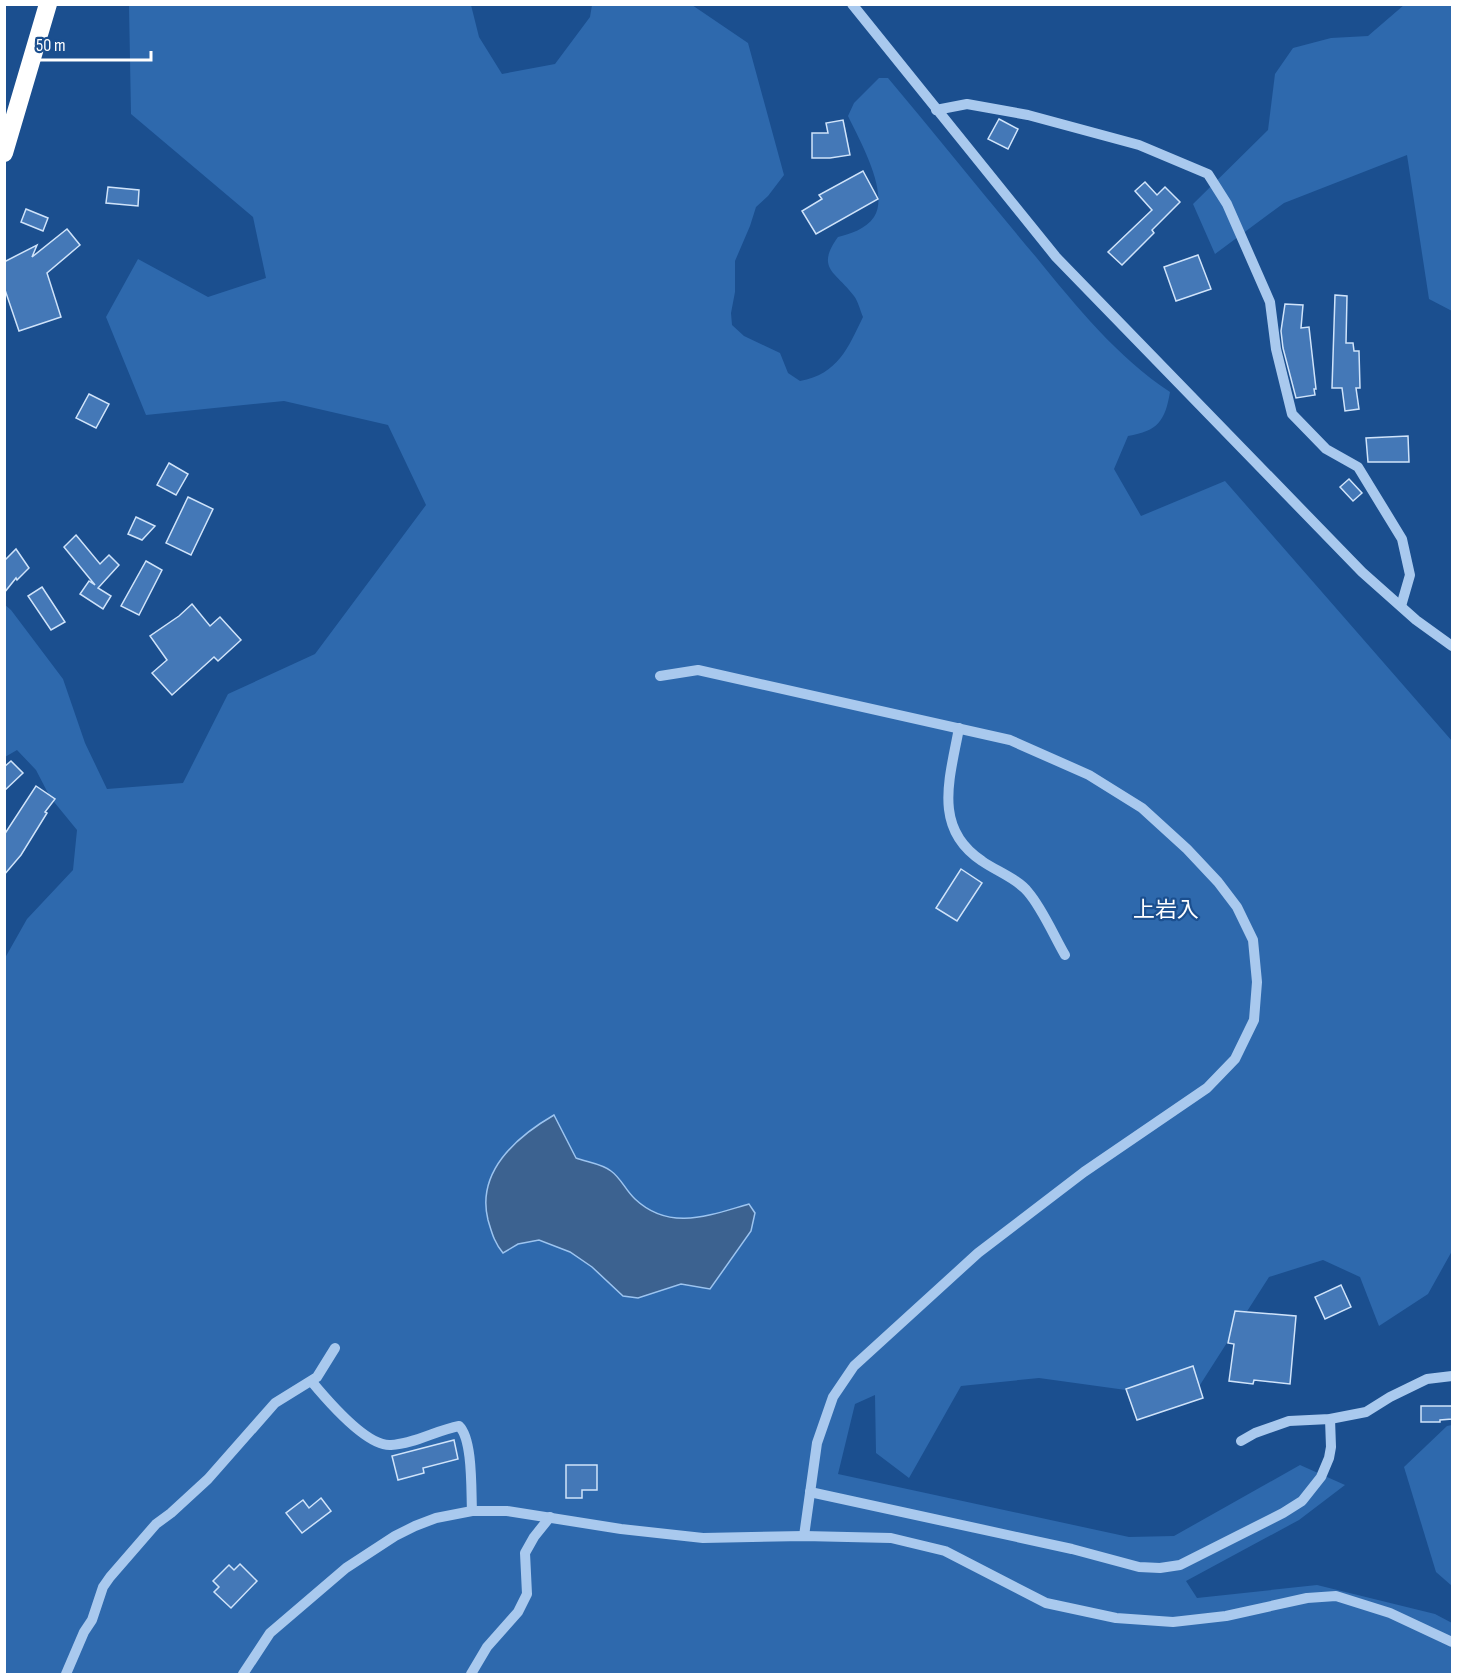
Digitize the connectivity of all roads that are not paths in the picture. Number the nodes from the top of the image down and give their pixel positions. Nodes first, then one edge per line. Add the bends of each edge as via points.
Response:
1 (48, 4) edge
2 (852, 4) edge
3 (936, 110) junction
4 (4, 153) edge
5 (1401, 606) junction
6 (1452, 646) edge
7 (660, 676) dead end
8 (959, 728) junction
9 (1065, 955) dead end
10 (335, 1348) dead end
11 (1452, 1376) edge
12 (312, 1382) junction
13 (1330, 1419) junction
14 (1241, 1441) dead end
15 (810, 1492) junction
16 (472, 1511) junction
17 (550, 1517) junction
18 (804, 1536) junction
19 (1452, 1642) edge
20 (66, 1674) edge
21 (243, 1674) edge
22 (471, 1674) edge

1 - 4 highway
2 - 3 street
3 - 5 street via 1056,257 1362,572
3 - 5 street via 967,104 1028,115 1139,146 1208,174 1227,204 1270,302 1276,349 1292,414 1326,449 1358,467 1402,539 1410,575
5 - 6 street
7 - 8 street via 698,670
8 - 9 street via 947,792 950,822 960,842 980,860 1028,891
8 - 15 street via 1010,740 1089,775 1142,808 1187,849 1237,907 1253,940 1257,982 1254,1020 1234,1059 1207,1089 1084,1172 978,1253 854,1366 833,1397 823,1425
10 - 12 street
11 - 13 street via 1427,1379 1366,1412
12 - 16 street via 342,1416 383,1444 399,1444 459,1426 464,1430
12 - 20 street via 275,1403 208,1479 156,1524 110,1577
13 - 14 street via 1289,1421
13 - 15 street via 1331,1447 1321,1477 1302,1501 1180,1564 1160,1568 1139,1567
15 - 18 street
16 - 17 street
16 - 21 street via 415,1526 346,1568 270,1633
17 - 18 street via 703,1538
17 - 22 street via 525,1553 527,1594 518,1612 487,1647
18 - 19 street via 891,1538 945,1551 1046,1603 1116,1618 1173,1622 1336,1596 1390,1612

